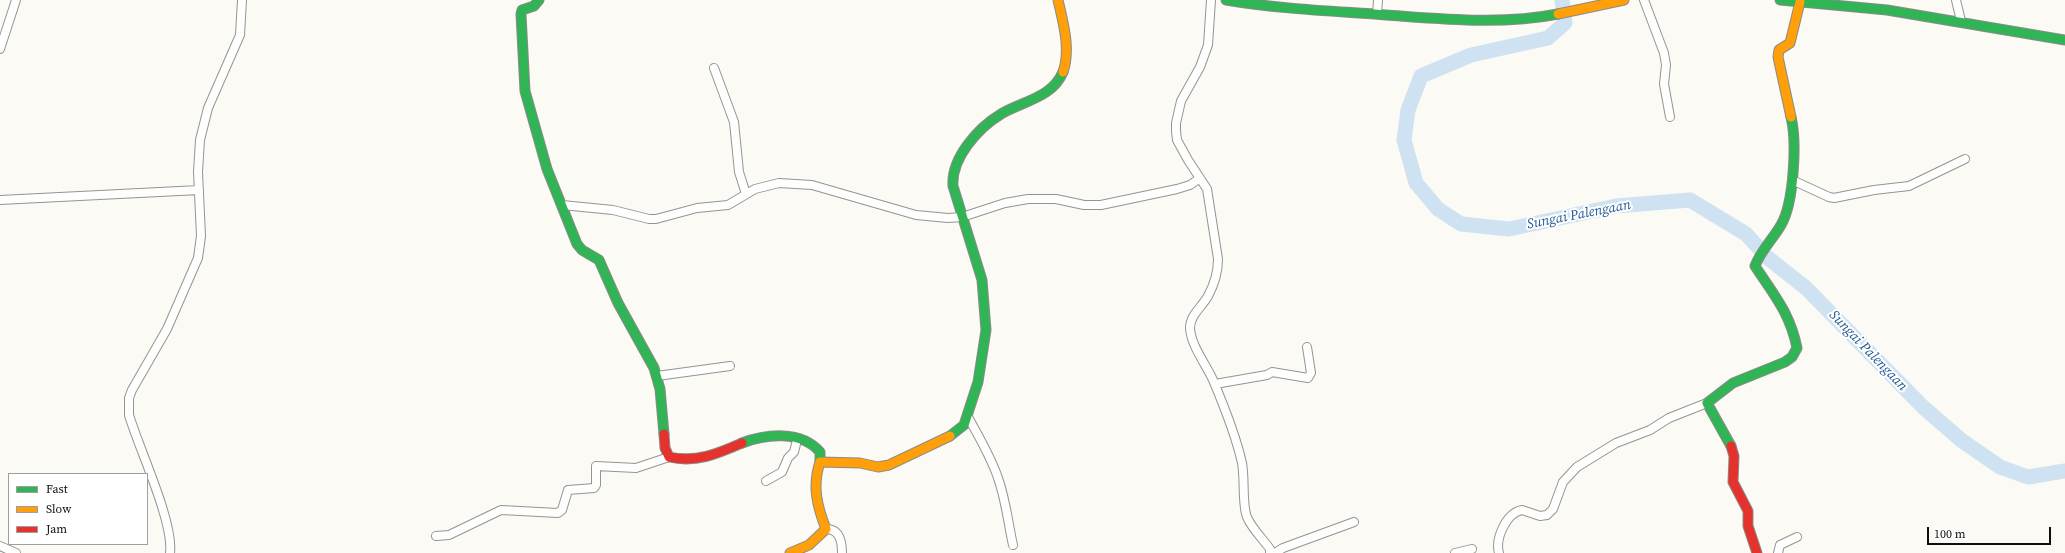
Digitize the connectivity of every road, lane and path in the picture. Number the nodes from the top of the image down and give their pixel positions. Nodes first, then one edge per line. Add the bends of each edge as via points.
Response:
1 (16, 0) edge
2 (242, 0) edge
3 (539, 0) edge
4 (1058, 0) edge
5 (1211, 0) edge
6 (1226, 0) edge
7 (1378, 0) edge
8 (1624, 0) edge
9 (1644, 0) edge
10 (1780, 0) edge
11 (1956, 0) edge
12 (1813, 1) edge
13 (1800, 2) junction
14 (1289, 4) edge
15 (1377, 14) junction
16 (1961, 21) junction
17 (2065, 40) edge
18 (0, 49) edge
19 (714, 68) dead end
20 (1670, 117) dead end
21 (1965, 159) dead end
22 (1200, 178) junction
23 (1792, 180) junction
24 (199, 190) junction
25 (746, 194) junction
26 (0, 200) edge
27 (562, 205) junction
28 (962, 217) junction
29 (1307, 347) dead end
30 (730, 366) dead end
31 (657, 376) junction
32 (1215, 384) junction
33 (1707, 403) junction
34 (968, 417) junction
35 (797, 440) junction
36 (669, 457) junction
37 (820, 462) junction
38 (766, 481) dead end
39 (1354, 522) dead end
40 (826, 529) junction
41 (436, 536) dead end
42 (1797, 537) dead end
43 (1012, 545) dead end
44 (0, 546) edge
45 (1472, 550) dead end
46 (16, 553) edge
47 (170, 553) edge
48 (790, 553) edge
49 (842, 553) edge
50 (1270, 553) edge
51 (1275, 553) edge
52 (1455, 553) edge
53 (1499, 553) edge
54 (1757, 553) edge
55 (1778, 553) edge

1 - 18 street
2 - 24 street via 240,35 208,108 200,140
3 - 27 street via 534,6 521,11 523,84 542,156
4 - 28 street via 1063,19 1066,53 1062,77 1050,91 1001,115 987,126 974,138 958,160 952,179
5 - 22 street via 1208,46 1200,67 1181,101 1176,123 1177,140
6 - 14 street via 1255,5
7 - 15 street
8 - 15 street via 1551,16 1488,20
9 - 20 street via 1664,53 1664,84
10 - 13 street
11 - 16 street
12 - 13 street
12 - 16 street
13 - 23 street via 1790,43 1779,50 1778,57 1793,131
14 - 15 street
16 - 17 street
19 - 25 street via 734,122 739,172
21 - 23 street via 1909,186 1834,198
22 - 28 street via 1190,185 1177,189 1101,205 1084,205 1056,199 1028,199 1005,203
22 - 32 street via 1209,199 1218,270 1208,296 1194,316 1190,327 1192,337
23 - 33 street via 1789,204 1781,226 1758,258 1756,269 1786,312 1793,328 1797,348 1785,362 1733,383
24 - 26 street
24 - 47 street via 201,236 196,266 168,329 132,390 129,406 132,426 168,528
25 - 27 street via 728,205 697,208 649,220 613,210
25 - 28 street via 763,186 779,183 812,185 916,215
27 - 31 street via 580,249 599,260 618,303
28 - 34 street via 982,280 986,330 981,369
29 - 32 street via 1311,373 1308,378 1272,372
30 - 31 street
31 - 36 street via 664,444
32 - 50 street via 1242,463 1246,517 1270,549
33 - 53 street via 1616,443 1577,467 1563,482 1553,509 1547,515 1540,516 1522,510 1511,516 1500,536
33 - 54 street via 1732,446 1733,482 1748,511 1748,526
34 - 37 street via 956,434 889,465 878,467 860,463
34 - 43 street via 998,478 1005,501
35 - 36 street via 764,436 705,457 683,460
35 - 37 street via 816,446 820,452
35 - 38 street via 794,452 788,458 782,472
36 - 41 street via 636,468 596,466 594,488 566,491 562,510 558,513 501,510 449,535
37 - 40 street via 814,491
39 - 51 street via 1282,548
40 - 48 street via 809,545
40 - 49 street via 832,530 840,537
42 - 55 street via 1780,545
44 - 46 street
45 - 52 street

